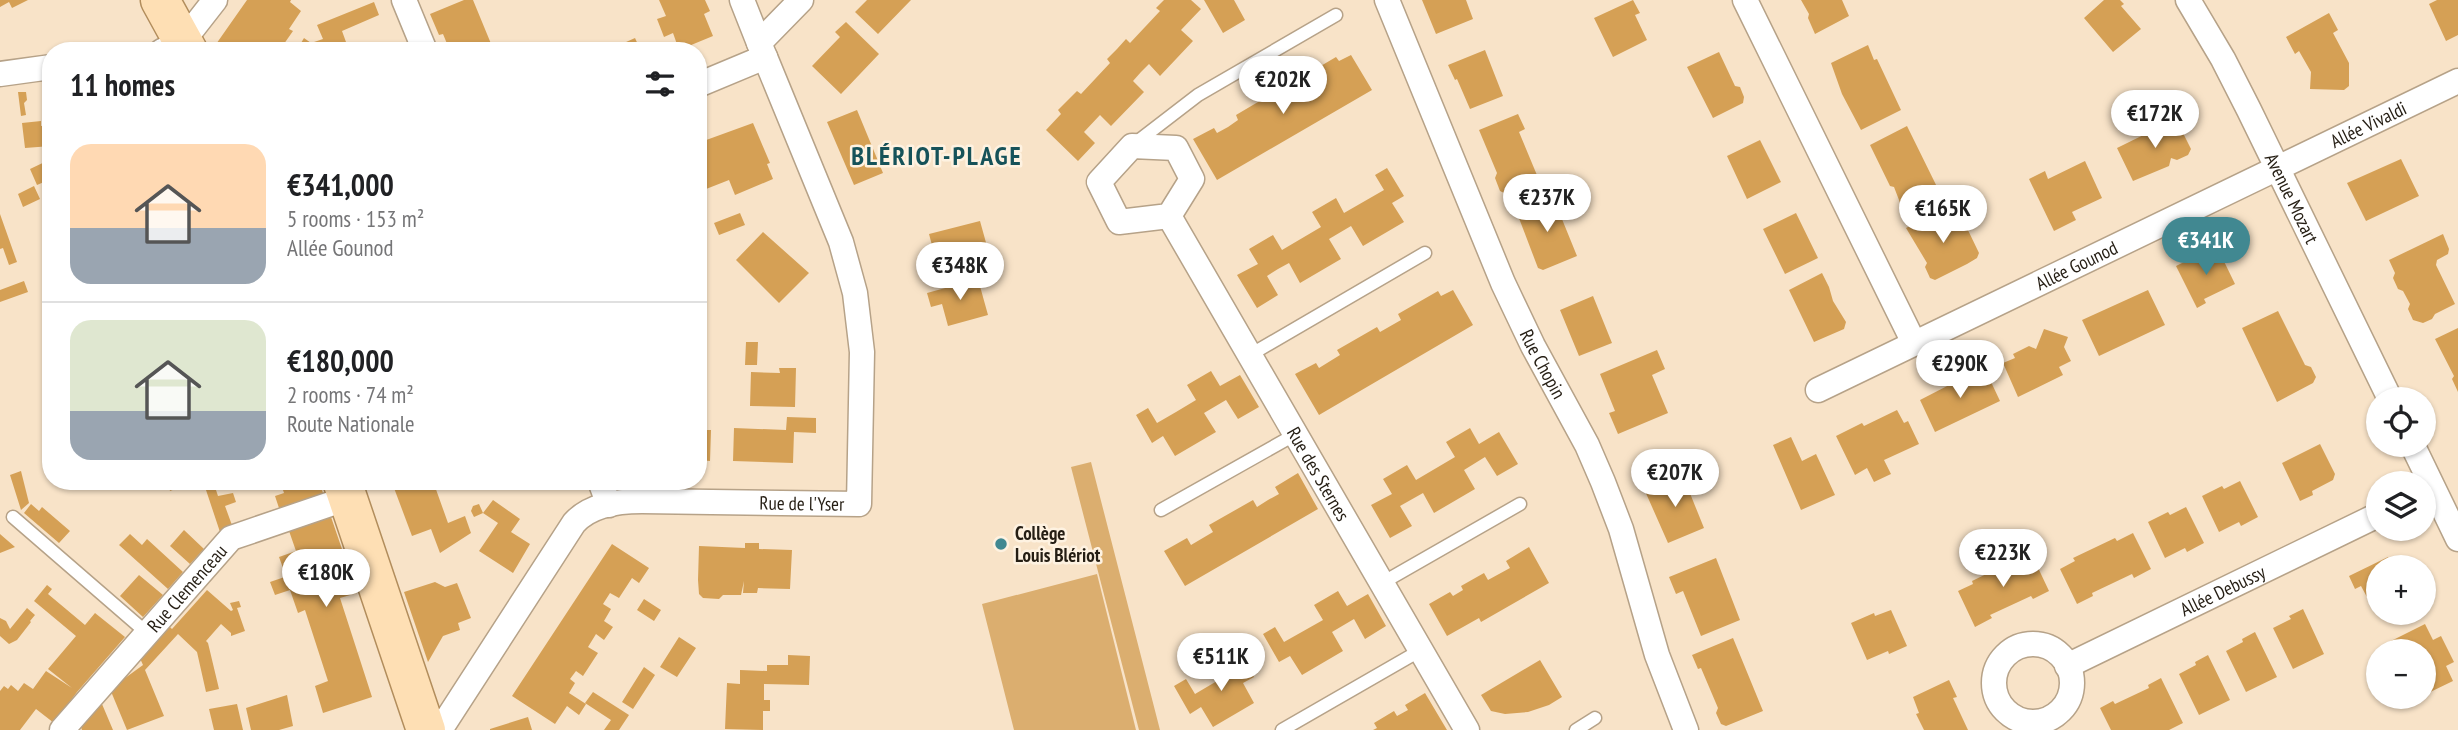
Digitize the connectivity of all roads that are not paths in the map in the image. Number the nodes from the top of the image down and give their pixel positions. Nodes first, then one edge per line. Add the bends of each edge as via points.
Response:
1 (160, 0) edge
2 (215, 0) edge
3 (404, 0) edge
4 (742, 0) edge
5 (801, 0) edge
6 (1387, 0) edge
7 (1745, 0) edge
8 (2188, 0) edge
9 (1336, 15) dead end
10 (176, 42) edge
11 (183, 42) edge
12 (421, 42) edge
13 (762, 50) junction
14 (42, 68) edge
15 (0, 74) edge
16 (707, 80) edge
17 (2458, 81) edge
18 (1132, 146) junction
19 (2277, 167) junction
20 (1169, 216) junction
21 (1425, 253) dead end
22 (1914, 343) junction
23 (1250, 355) junction
24 (2384, 387) edge
25 (1818, 390) dead end
26 (1296, 434) junction
27 (345, 490) edge
28 (604, 490) edge
29 (2436, 502) edge
30 (1520, 503) dead end
31 (610, 505) junction
32 (1161, 510) dead end
33 (13, 517) dead end
34 (2366, 520) edge
35 (2458, 538) edge
36 (1382, 583) junction
37 (147, 633) junction
38 (1421, 650) junction
39 (2067, 666) dead end
40 (1595, 718) dead end
41 (62, 730) edge
42 (426, 730) edge
43 (440, 730) edge
44 (1282, 730) edge
45 (1468, 730) edge
46 (1576, 730) edge
47 (1686, 730) edge

1 - 10 main road
2 - 11 street
3 - 12 street
4 - 13 street
5 - 13 street
6 - 47 street, Rue Chopin via 1503,283 1603,482 1657,655
7 - 22 street
8 - 19 street, Avenue Mozart
9 - 18 lane via 1198,95
13 - 16 street
13 - 31 street, Rue de l'Yser via 841,242 855,293 862,352 859,504 642,500
14 - 15 street
17 - 19 street, Allée Vivaldi
18 - 20 street via 1176,148 1192,179
18 - 20 street via 1099,182 1119,222
19 - 22 street, Allée Gounod
19 - 24 street, Avenue Mozart
20 - 23 street, Rue des Sternes
21 - 23 lane
22 - 25 street, Allée Gounod
23 - 26 street, Rue des Sternes
26 - 32 lane
26 - 36 street, Rue des Sternes
27 - 37 street, Rue Clemenceau via 231,538
27 - 42 main road
28 - 31 street
29 - 35 street
30 - 36 lane
31 - 43 street, Rue de l'Yser via 588,511 574,523
33 - 37 lane
34 - 39 street, Allée Debussy
36 - 38 street, Rue des Sternes
37 - 41 street, Rue Clemenceau
38 - 44 lane
38 - 45 street, Rue des Sternes
40 - 46 lane

